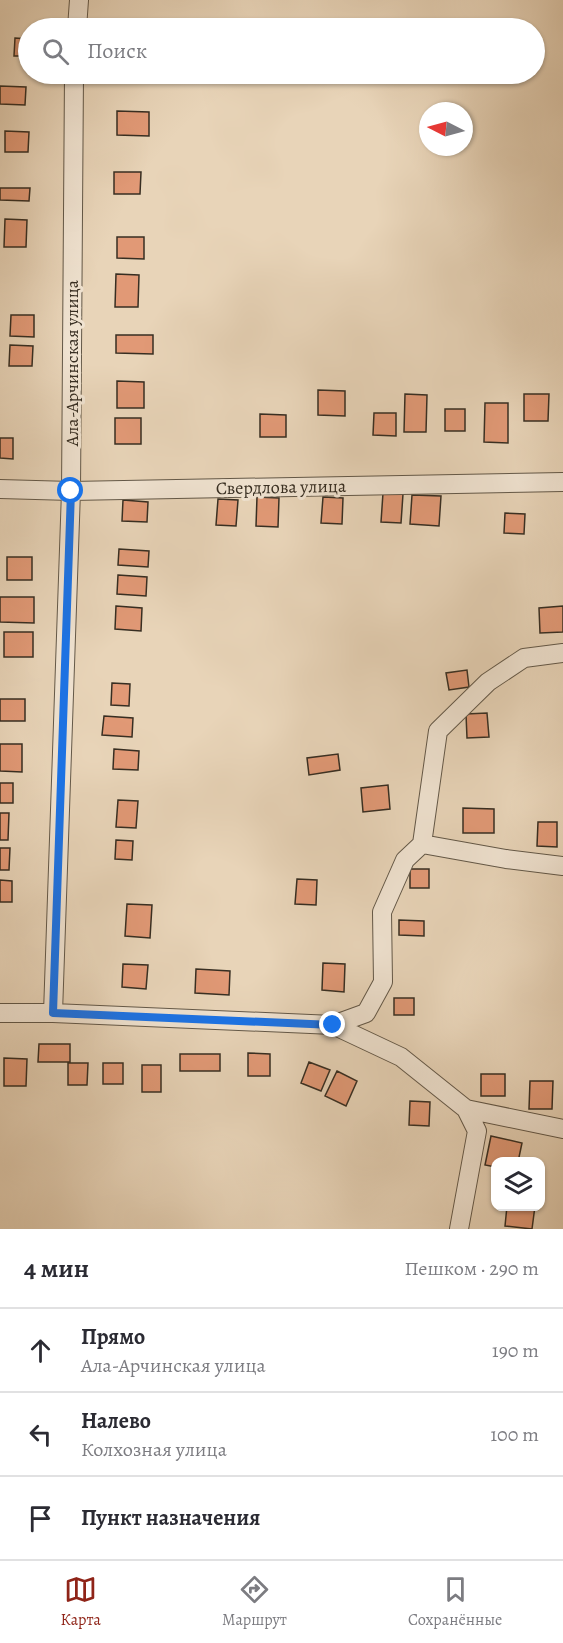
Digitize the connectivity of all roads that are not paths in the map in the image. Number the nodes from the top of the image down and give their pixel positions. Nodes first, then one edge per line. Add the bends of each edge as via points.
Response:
1 (79, 0) edge
2 (78, 18) edge
3 (74, 84) edge
4 (563, 482) edge
5 (0, 489) edge
6 (71, 491) junction
7 (563, 653) edge
8 (422, 844) junction
9 (563, 866) edge
10 (0, 1013) edge
11 (53, 1013) junction
12 (333, 1025) junction
13 (466, 1109) junction
14 (563, 1129) edge
15 (459, 1229) edge

1 - 2 street
3 - 6 street, Ала-Арчинская улица
4 - 6 street, Свердлова улица
5 - 6 street, Свердлова улица
6 - 11 street, Ала-Арчинская улица
7 - 8 street via 524,658 488,682 438,730
8 - 9 street
8 - 12 street via 405,860 381,912 383,982 366,1012
10 - 11 street
11 - 12 street
12 - 13 street via 401,1057
13 - 14 street
13 - 15 street via 477,1131

